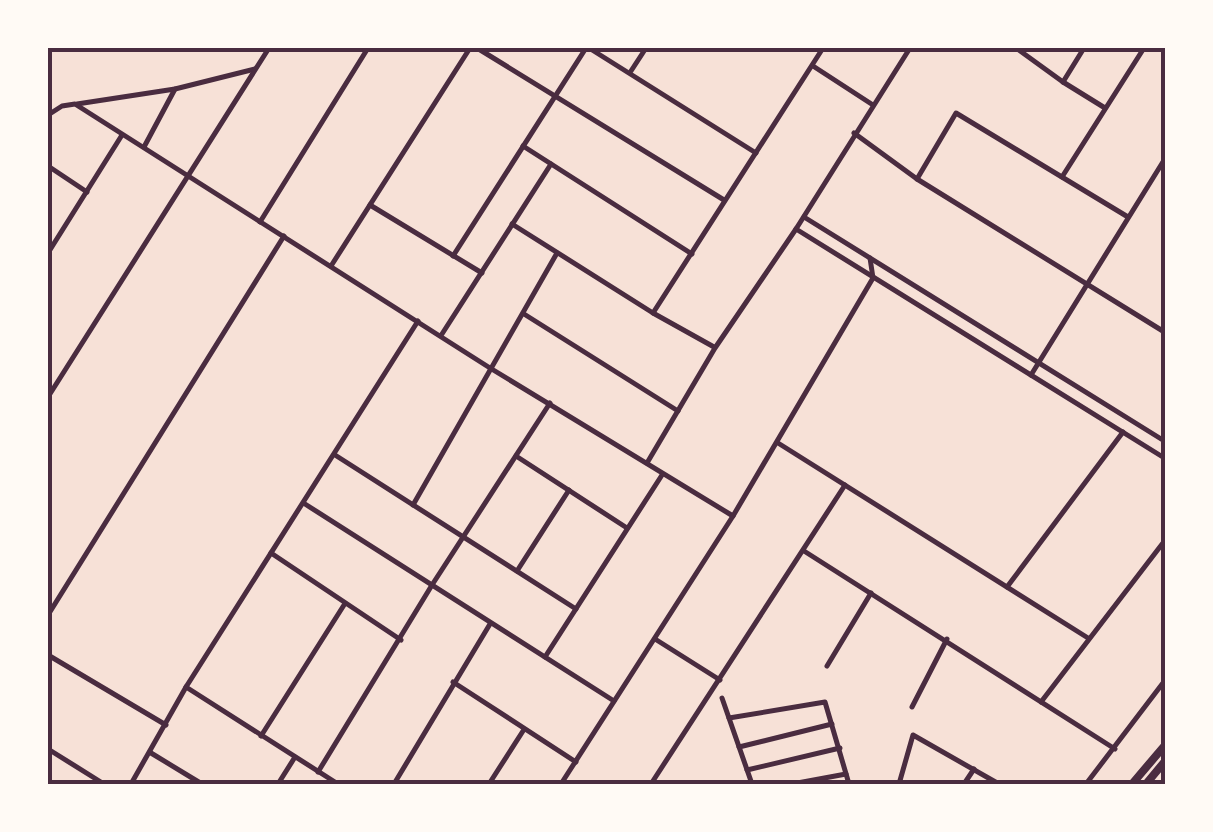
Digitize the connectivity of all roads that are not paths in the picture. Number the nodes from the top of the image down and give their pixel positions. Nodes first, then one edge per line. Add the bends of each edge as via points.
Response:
1 (269, 48) edge
2 (368, 48) edge
3 (474, 48) edge
4 (588, 48) edge
5 (646, 48) edge
6 (823, 48) edge
7 (910, 48) edge
8 (1016, 48) edge
9 (1084, 48) edge
10 (1144, 48) edge
11 (812, 65) junction
12 (256, 69) junction
13 (631, 71) junction
14 (1062, 82) junction
15 (176, 89) junction
16 (556, 96) junction
17 (74, 104) junction
18 (874, 105) junction
19 (1105, 108) junction
20 (48, 115) edge
21 (854, 133) junction
22 (122, 135) junction
23 (524, 146) junction
24 (143, 148) junction
25 (756, 153) junction
26 (1166, 157) edge
27 (551, 164) junction
28 (48, 166) edge
29 (188, 176) junction
30 (1062, 177) junction
31 (917, 178) junction
32 (86, 192) junction
33 (724, 200) junction
34 (370, 205) junction
35 (804, 217) junction
36 (1128, 217) junction
37 (260, 222) junction
38 (512, 224) junction
39 (796, 229) junction
40 (284, 236) junction
41 (51, 241) edge
42 (48, 253) edge
43 (558, 253) junction
44 (692, 254) junction
45 (453, 256) junction
46 (870, 258) junction
47 (331, 266) junction
48 (482, 273) junction
49 (874, 278) junction
50 (1086, 285) junction
51 (652, 313) junction
52 (524, 314) junction
53 (418, 320) junction
54 (1164, 329) edge
55 (442, 335) junction
56 (714, 348) junction
57 (1038, 363) junction
58 (490, 368) junction
59 (1031, 375) junction
60 (48, 397) edge
61 (550, 402) junction
62 (678, 412) junction
63 (1122, 432) junction
64 (1166, 442) edge
65 (778, 443) junction
66 (335, 455) junction
67 (516, 456) junction
68 (1166, 459) edge
69 (646, 463) junction
70 (663, 473) junction
71 (845, 486) junction
72 (569, 490) junction
73 (305, 504) junction
74 (412, 505) junction
75 (733, 516) junction
76 (628, 528) junction
77 (465, 538) junction
78 (1166, 539) edge
79 (804, 551) junction
80 (271, 553) junction
81 (516, 571) junction
82 (432, 586) junction
83 (1007, 587) junction
84 (871, 594) junction
85 (344, 605) junction
86 (576, 609) junction
87 (48, 615) edge
88 (491, 623) junction
89 (1088, 638) junction
90 (655, 639) junction
91 (401, 640) junction
92 (946, 640) junction
93 (48, 655) edge
94 (545, 657) junction
95 (827, 666) dead end
96 (721, 680) junction
97 (1166, 680) edge
98 (453, 682) junction
99 (186, 688) junction
100 (722, 698) dead end
101 (615, 702) junction
102 (1041, 702) junction
103 (912, 708) dead end
104 (729, 718) junction
105 (832, 724) junction
106 (166, 725) junction
107 (524, 731) junction
108 (261, 736) junction
109 (1166, 744) edge
110 (739, 747) junction
111 (840, 748) junction
112 (48, 749) edge
113 (1115, 749) junction
114 (151, 753) junction
115 (295, 758) junction
116 (1166, 760) edge
117 (577, 763) junction
118 (974, 769) junction
119 (747, 770) junction
120 (318, 772) junction
121 (846, 774) junction
122 (104, 784) edge
123 (131, 784) edge
124 (202, 784) edge
125 (278, 784) edge
126 (338, 784) edge
127 (394, 784) edge
128 (489, 784) edge
129 (561, 784) edge
130 (654, 784) edge
131 (752, 784) edge
132 (792, 784) edge
133 (849, 784) edge
134 (899, 784) edge
135 (964, 784) edge
136 (999, 784) edge
137 (1086, 784) edge
138 (1132, 784) edge
139 (1146, 784) edge

1 - 12 street
2 - 37 street
3 - 16 street
3 - 34 street
4 - 13 street
4 - 16 street
5 - 13 street
6 - 11 street
7 - 18 street
8 - 14 street
9 - 14 street
10 - 19 street
11 - 18 street
11 - 25 street
12 - 15 street
12 - 29 street
13 - 25 street
14 - 19 street
15 - 17 street
15 - 24 street
16 - 23 street
16 - 33 street
17 - 20 street
17 - 22 street
18 - 21 street
19 - 30 street
21 - 31 street
21 - 35 street
22 - 24 street
22 - 32 street
23 - 27 street
23 - 45 street
24 - 29 street
25 - 33 street
26 - 36 street
27 - 38 street
27 - 44 street
28 - 32 street
29 - 37 street
29 - 60 street
30 - 31 street via 956,114
30 - 36 street
31 - 50 street
32 - 41 street
33 - 44 street
34 - 45 street
34 - 47 street
35 - 39 street
35 - 46 street
36 - 50 street
37 - 40 street
38 - 43 street
38 - 48 street
39 - 49 street
39 - 56 street
40 - 47 street
40 - 87 street
41 - 42 street
43 - 51 street
43 - 52 street
44 - 51 street
45 - 48 street
46 - 49 street
46 - 57 street
47 - 53 street
48 - 55 street
49 - 59 street
49 - 65 street
50 - 54 street
50 - 57 street
51 - 56 street
52 - 58 street
52 - 62 street
53 - 55 street
53 - 66 street
55 - 58 street
56 - 62 street
57 - 59 street
57 - 64 street
58 - 61 street
58 - 74 street
59 - 63 street
61 - 67 street
61 - 69 street
62 - 69 street
63 - 68 street
63 - 83 street
65 - 71 street
65 - 75 street
66 - 73 street
66 - 74 street
67 - 72 street
67 - 77 street
69 - 70 street
70 - 75 street
70 - 76 street
71 - 79 street
71 - 83 street
72 - 76 street
72 - 81 street
73 - 80 street
73 - 82 street
74 - 77 street
75 - 90 street
76 - 86 street
77 - 81 street
77 - 82 street
78 - 89 street
79 - 84 street
79 - 96 street
80 - 85 street
80 - 99 street
81 - 86 street
82 - 88 street
82 - 91 street
83 - 89 street
84 - 92 street
84 - 95 street
85 - 91 street
85 - 108 street
86 - 94 street
88 - 94 street
88 - 98 street
89 - 102 street
90 - 96 street
90 - 101 street
91 - 120 street
92 - 102 street
92 - 103 street
93 - 106 street
94 - 101 street
96 - 130 street
97 - 113 street
98 - 107 street
98 - 127 street
99 - 106 street
99 - 108 street
100 - 104 street
101 - 117 street
102 - 113 street
104 - 105 street via 825,702
104 - 110 street
105 - 110 street
105 - 111 street
106 - 114 street
107 - 117 street
107 - 128 street
108 - 115 street
109 - 138 highway
110 - 119 street
111 - 119 street
111 - 121 street
112 - 122 street
113 - 137 street
114 - 123 street
114 - 124 street
115 - 120 street
115 - 125 street
116 - 139 highway
117 - 129 street
118 - 134 street via 913,735
118 - 135 street
118 - 136 street
119 - 131 street
120 - 126 street
121 - 132 street
121 - 133 street

